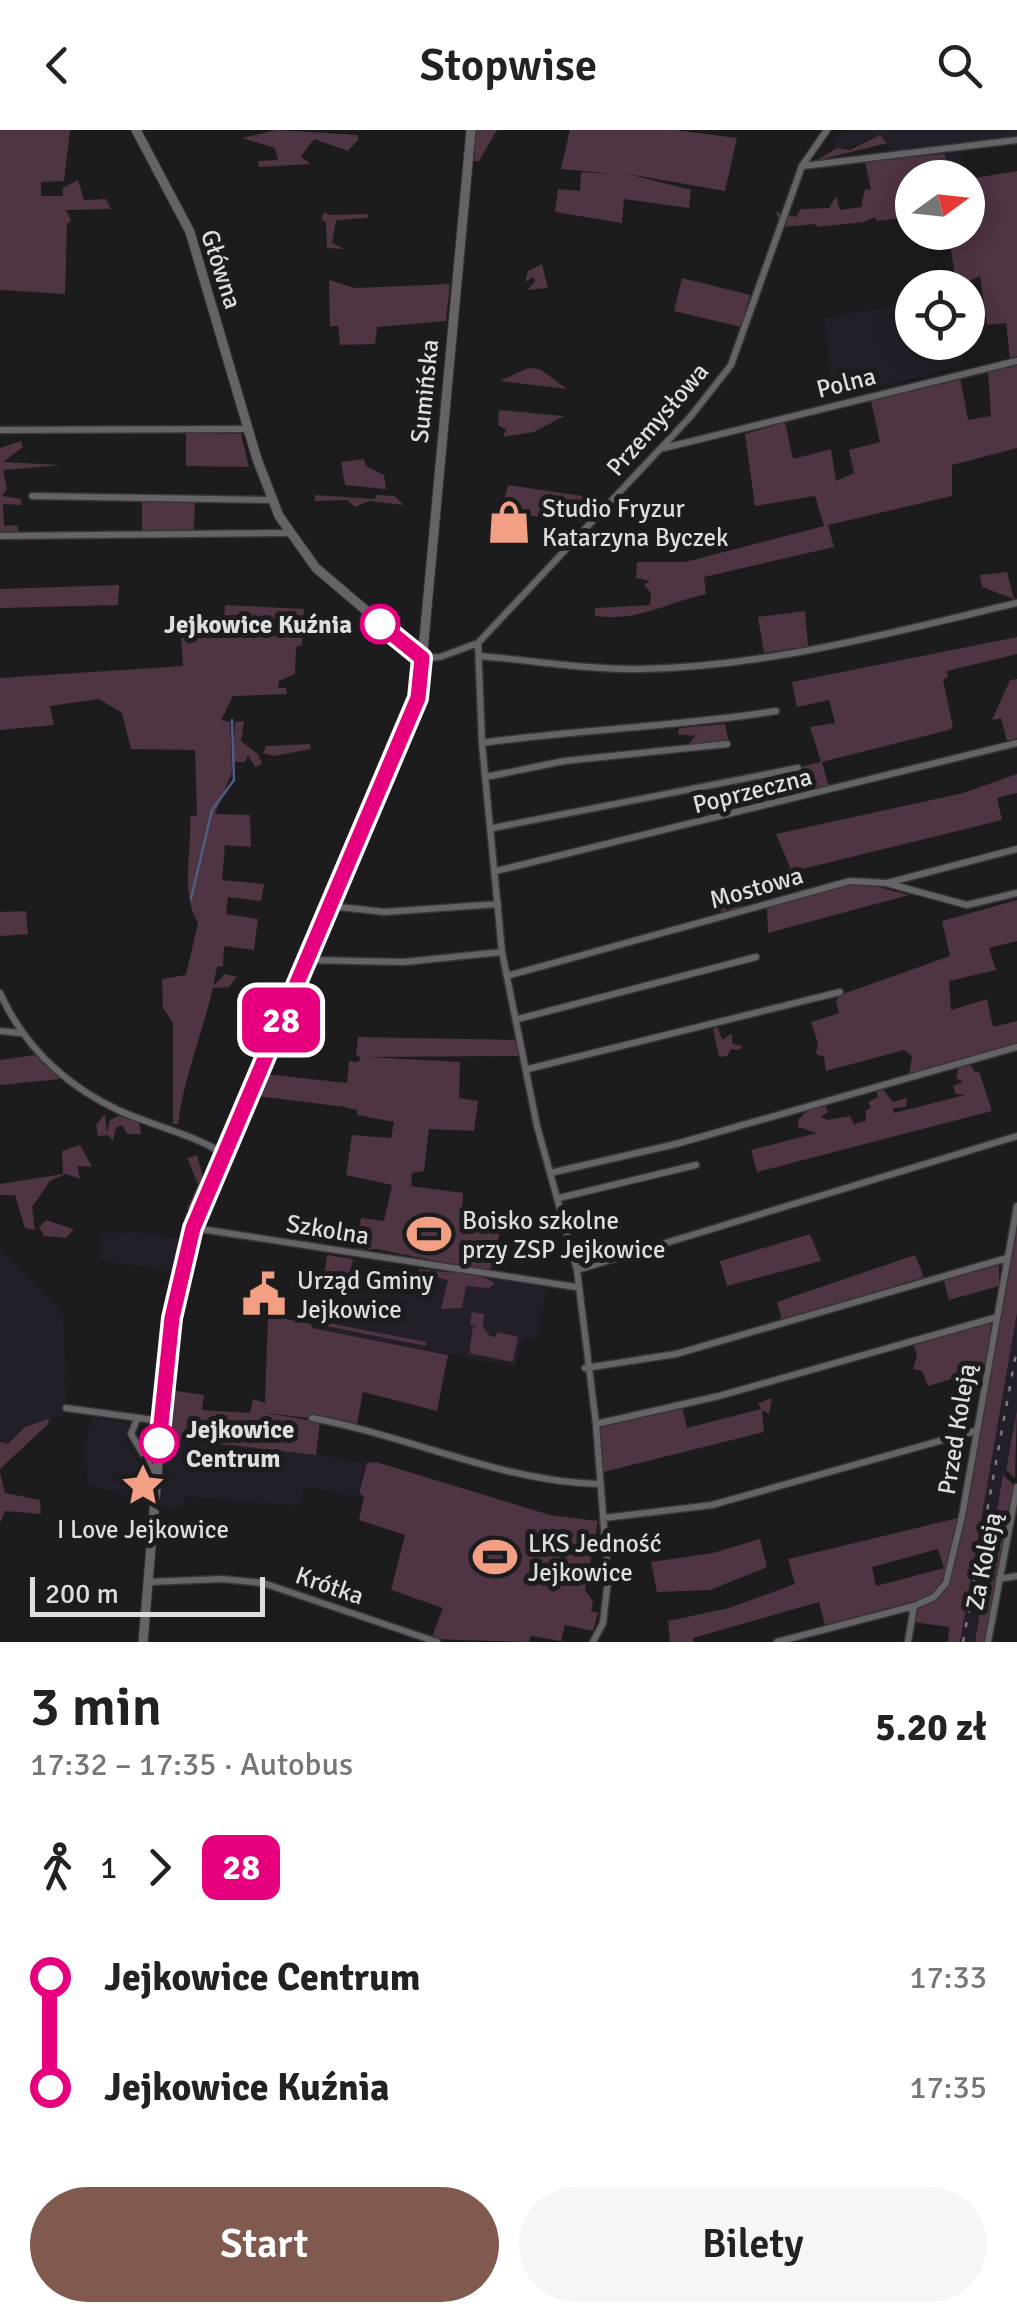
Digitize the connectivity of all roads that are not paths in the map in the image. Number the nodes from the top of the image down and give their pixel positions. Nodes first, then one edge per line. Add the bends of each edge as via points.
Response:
1 (136, 130) edge
2 (471, 130) edge
3 (827, 130) edge
4 (1017, 140) edge
5 (802, 166) junction
6 (1017, 361) edge
7 (248, 429) junction
8 (0, 430) edge
9 (677, 431) junction
10 (686, 442) junction
11 (661, 449) junction
12 (32, 496) dead end
13 (272, 500) junction
14 (288, 533) junction
15 (0, 536) edge
16 (1017, 602) edge
17 (478, 643) junction
18 (479, 656) junction
19 (422, 658) junction
20 (776, 711) dead end
21 (482, 744) junction
22 (727, 744) dead end
23 (1017, 744) edge
24 (798, 768) dead end
25 (486, 777) junction
26 (494, 828) junction
27 (1017, 849) edge
28 (496, 871) junction
29 (886, 883) junction
30 (1017, 893) edge
31 (498, 904) junction
32 (330, 906) junction
33 (502, 952) junction
34 (756, 958) dead end
35 (307, 960) junction
36 (506, 976) junction
37 (840, 992) dead end
38 (0, 993) edge
39 (518, 1019) junction
40 (0, 1031) edge
41 (21, 1034) junction
42 (1017, 1047) edge
43 (528, 1068) junction
44 (1017, 1136) edge
45 (224, 1154) junction
46 (696, 1165) dead end
47 (550, 1173) junction
48 (560, 1198) junction
49 (1017, 1206) edge
50 (193, 1228) junction
51 (1007, 1258) junction
52 (576, 1270) junction
53 (576, 1287) junction
54 (996, 1318) junction
55 (585, 1368) junction
56 (66, 1408) dead end
57 (312, 1418) dead end
58 (138, 1419) junction
59 (161, 1421) junction
60 (596, 1424) junction
61 (975, 1431) junction
62 (156, 1477) junction
63 (600, 1484) junction
64 (1017, 1487) edge
65 (604, 1518) junction
66 (1017, 1576) edge
67 (999, 1579) junction
68 (148, 1582) junction
69 (914, 1606) junction
70 (143, 1642) edge
71 (436, 1642) edge
72 (593, 1642) edge
73 (777, 1642) edge
74 (908, 1642) edge
75 (988, 1642) edge

1 - 7 street, Główna via 190,232
2 - 19 street, Sumińska
3 - 5 street, Przemysłowa
4 - 5 street
5 - 9 street, Przemysłowa via 731,365
6 - 10 street, Polna
7 - 8 street
7 - 13 street, Główna
9 - 10 street
9 - 11 street, Przemysłowa
10 - 11 street, Polna
11 - 17 street, Przemysłowa
12 - 13 street
13 - 14 street, Główna
14 - 15 street
14 - 19 street, Główna via 316,568
16 - 18 street via 851,642 710,664 637,669
17 - 18 street
17 - 19 street, Przemysłowa
18 - 21 street
19 - 32 street via 412,714
20 - 21 street
21 - 25 street
22 - 25 street, Poprzeczna via 564,761
23 - 28 street, Poprzeczna
24 - 26 street, Poprzeczna
25 - 26 street
26 - 28 street
27 - 29 street
28 - 31 street
29 - 30 street, Mostowa via 968,905
29 - 36 street, Mostowa via 850,881
31 - 32 street via 385,912
31 - 33 street
32 - 35 street
33 - 35 street via 404,962
33 - 36 street
34 - 39 street
35 - 45 street
36 - 39 street
37 - 43 street
38 - 41 street
39 - 43 street
40 - 41 street
41 - 45 street via 92,1096
42 - 47 street
43 - 47 street
44 - 52 street
45 - 50 street
46 - 48 street
47 - 48 street
48 - 52 street
49 - 51 street, Przed Koleją
50 - 53 street, Szkolna
50 - 59 street via 172,1318
51 - 54 street, Przed Koleją
51 - 55 street via 676,1354
52 - 53 street
53 - 55 street
54 - 60 street
54 - 61 street, Przed Koleją
55 - 60 street
56 - 58 street
57 - 63 street via 548,1481
58 - 59 street
58 - 62 street via 131,1434
59 - 62 street
60 - 63 street
61 - 65 street via 712,1506
61 - 69 street, Przed Koleją via 946,1582
62 - 68 street
63 - 65 street
64 - 67 street, Za Koleją
65 - 72 street via 608,1594
66 - 67 street
67 - 75 street, Za Koleją
68 - 70 street
68 - 71 street, Krótka via 263,1584
69 - 73 street
69 - 74 street

